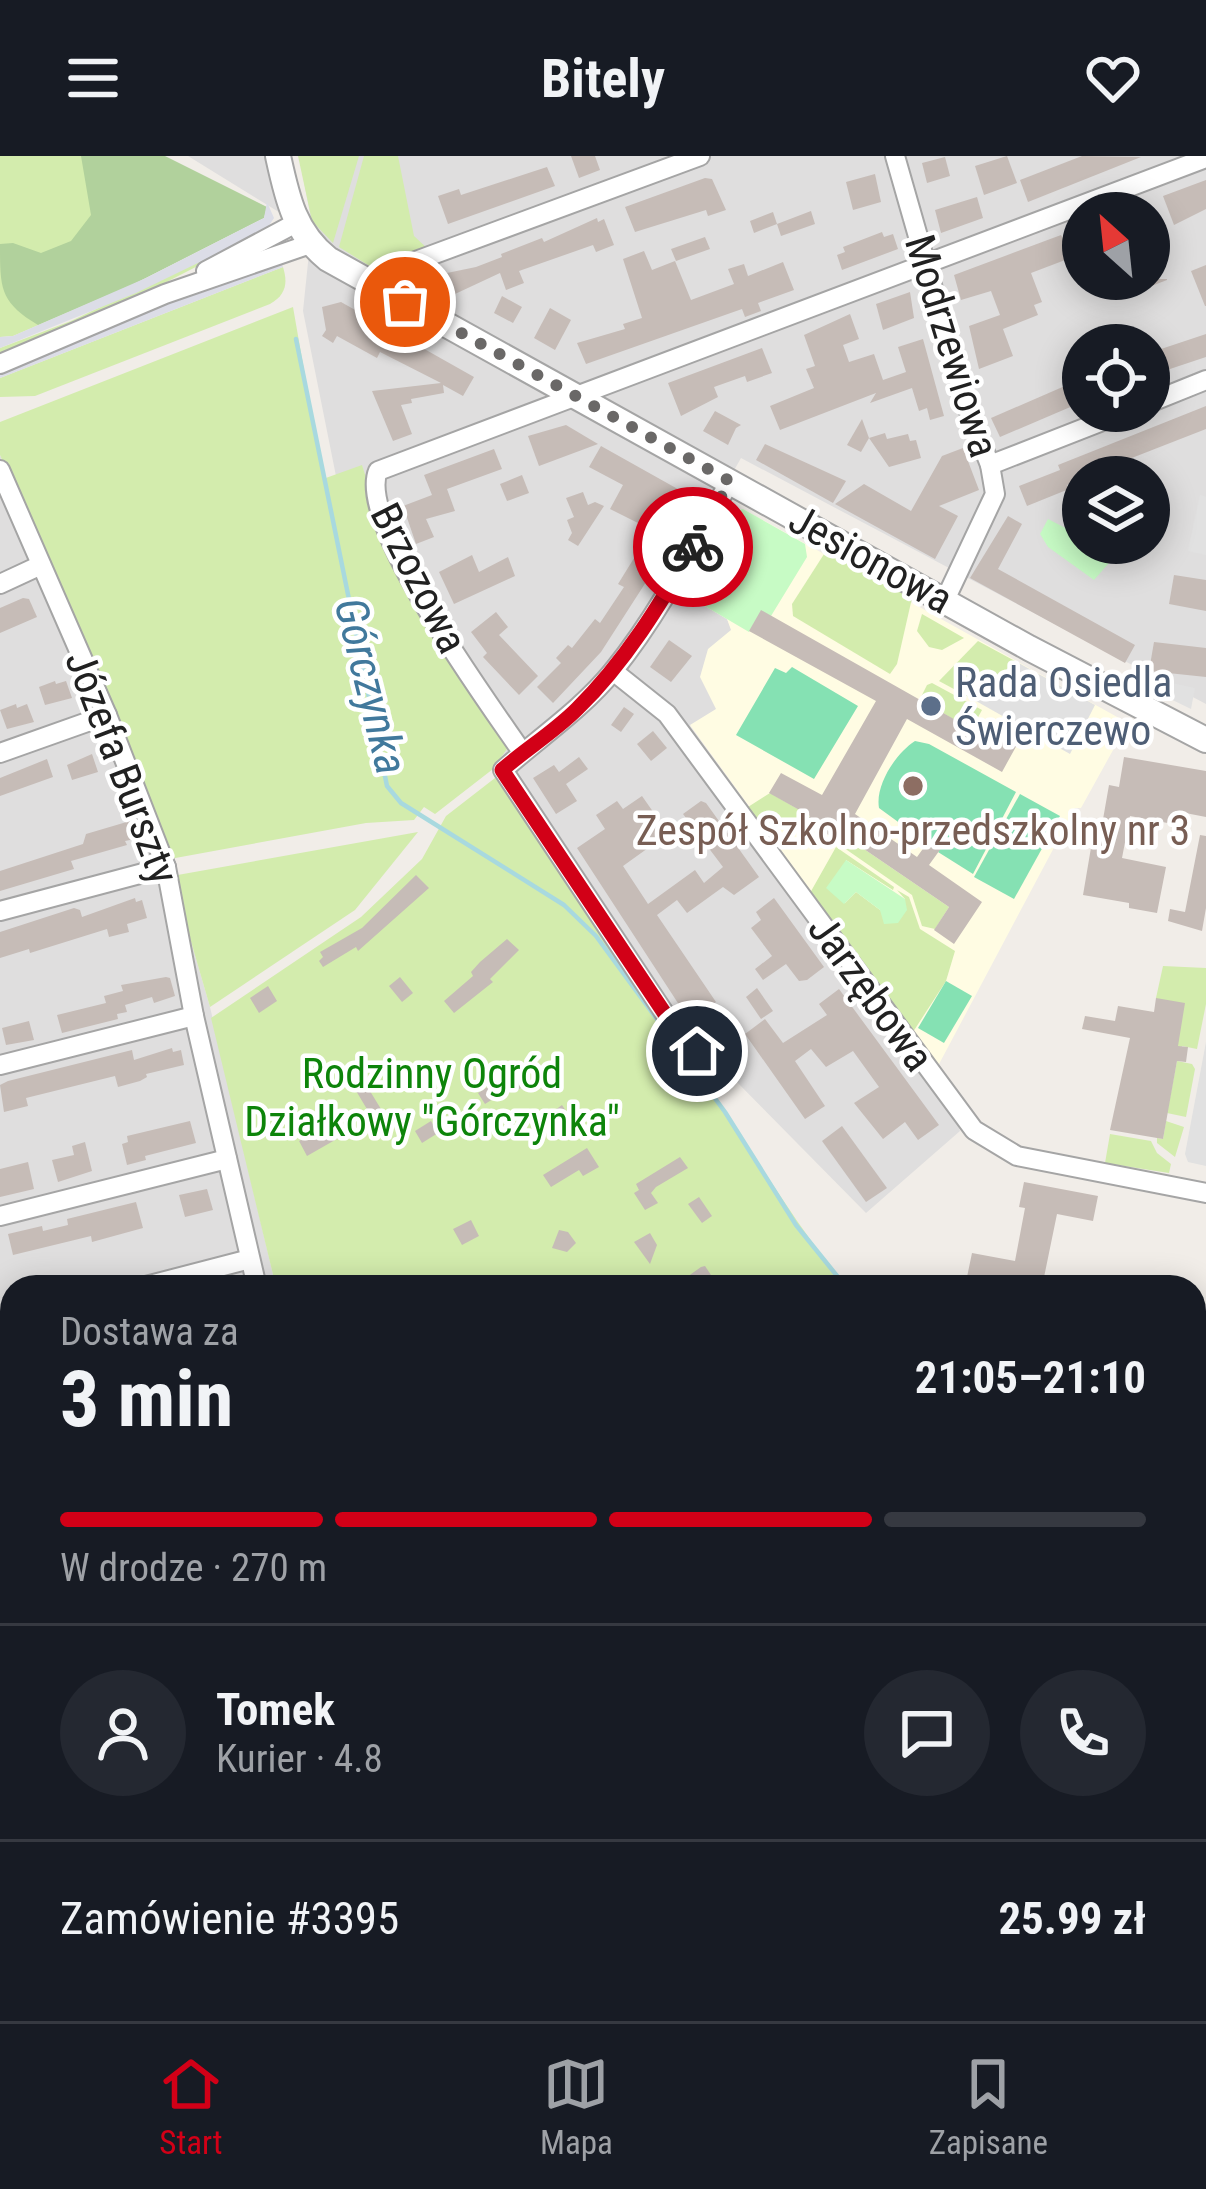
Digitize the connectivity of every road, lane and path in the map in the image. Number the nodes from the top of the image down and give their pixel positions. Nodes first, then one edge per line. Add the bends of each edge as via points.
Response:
1 (278, 156) edge
2 (700, 156) edge
3 (895, 156) edge
4 (1206, 158) edge
5 (303, 233) junction
6 (413, 262) dead end
7 (926, 263) junction
8 (0, 364) edge
9 (1206, 380) edge
10 (1170, 395) edge
11 (573, 396) junction
12 (1074, 432) edge
13 (990, 465) junction
14 (0, 470) edge
15 (730, 481) junction
16 (41, 566) junction
17 (0, 584) edge
18 (946, 600) junction
19 (613, 670) junction
20 (106, 716) junction
21 (1206, 740) edge
22 (522, 752) junction
23 (0, 753) edge
24 (166, 867) junction
25 (0, 911) edge
26 (194, 1016) junction
27 (697, 1051) dead end
28 (0, 1065) edge
29 (227, 1159) junction
30 (1206, 1192) edge
31 (0, 1216) edge
32 (250, 1259) junction
33 (188, 1275) edge
34 (253, 1275) edge

1 - 5 street
2 - 6 street
3 - 7 street, Modrzewiowa
4 - 7 street, Brzozowa
5 - 8 street
5 - 11 street, Jesionowa via 328,259
7 - 11 street, Brzozowa
7 - 13 street, Modrzewiowa
9 - 10 street
11 - 15 street, Jesionowa
11 - 22 street, Brzozowa via 374,476 413,585
12 - 13 street
13 - 18 street, Modrzewiowa via 995,494
14 - 16 street, Józefa Burszty
15 - 18 street, Jesionowa
15 - 19 street
16 - 17 street
16 - 20 street, Józefa Burszty
18 - 21 street, Jesionowa
19 - 22 street
19 - 30 street, Jarzębowa via 667,714 974,1130 1018,1156
20 - 23 street
20 - 24 street, Józefa Burszty
22 - 27 street via 502,770
24 - 25 street
24 - 26 street, Józefa Burszty
26 - 28 street
26 - 29 street, Józefa Burszty
29 - 31 street
29 - 32 street, Józefa Burszty
32 - 33 street
32 - 34 street, Józefa Burszty

